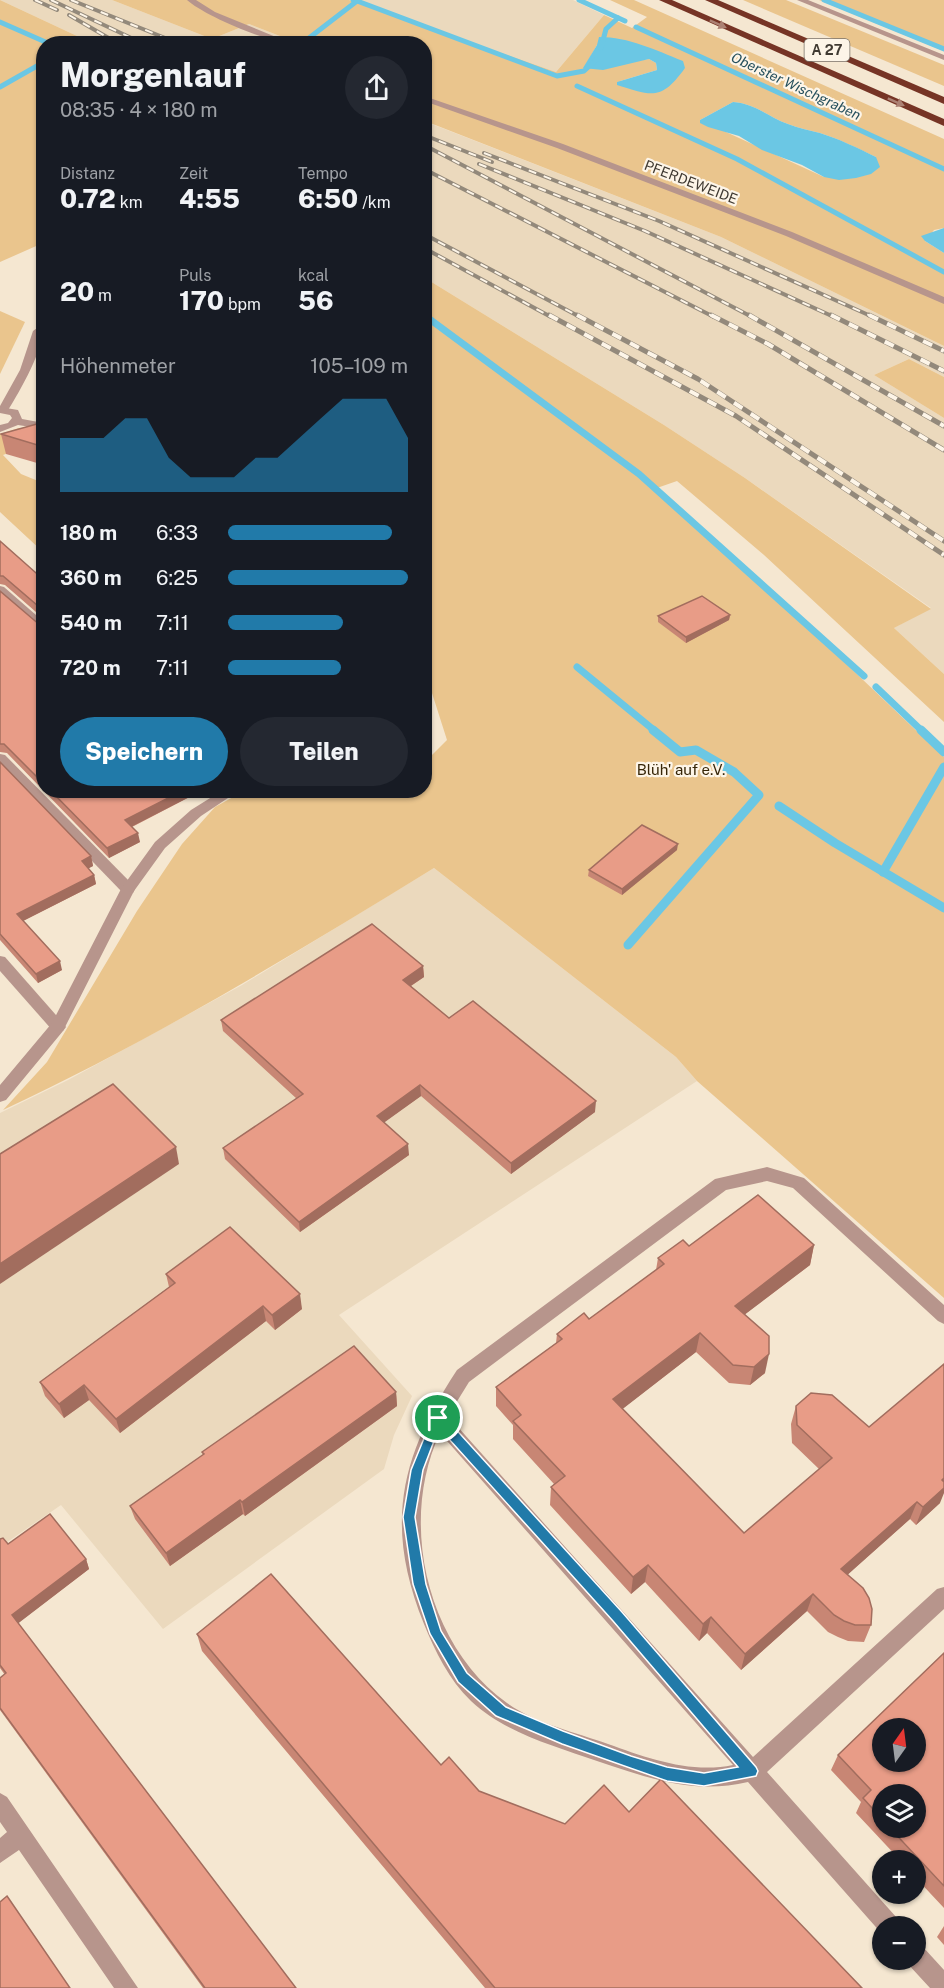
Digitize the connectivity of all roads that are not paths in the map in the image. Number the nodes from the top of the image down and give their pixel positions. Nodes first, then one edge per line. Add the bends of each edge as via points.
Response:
1 (191, 0) edge
2 (664, 0) edge
3 (710, 0) edge
4 (801, 0) edge
5 (274, 36) edge
6 (944, 58) edge
7 (432, 101) edge
8 (944, 101) edge
9 (944, 123) edge
10 (944, 302) edge
11 (36, 337) edge
12 (2, 410) edge
13 (16, 421) junction
14 (36, 425) edge
15 (0, 429) edge
16 (0, 590) edge
17 (36, 622) edge
18 (0, 758) edge
19 (36, 795) edge
20 (39, 798) edge
21 (218, 798) edge
22 (128, 890) junction
23 (0, 962) edge
24 (58, 1027) junction
25 (0, 1096) edge
26 (944, 1316) edge
27 (438, 1418) junction
28 (944, 1596) edge
29 (751, 1771) junction
30 (0, 1804) edge
31 (21, 1834) junction
32 (0, 1852) edge
33 (880, 1916) edge
34 (926, 1967) edge
35 (944, 1987) edge
36 (127, 1988) edge

1 - 5 street
2 -> 9 highway, A 27
3 - 8 highway, A 27
4 - 6 street
7 - 10 street, PFERDEWEIDE via 789,234
11 - 12 street via 25,370
12 - 13 street via 16,415
13 - 14 street
13 - 15 street
16 - 17 street
18 - 19 street
20 - 22 street
21 - 22 street via 160,845
22 - 24 street
23 - 24 street
24 - 25 street
26 - 27 street via 798,1183 767,1174 721,1184 463,1376
27 - 29 street
27 - 29 street via 417,1470 409,1517 419,1584 436,1634 462,1678 501,1712 562,1738 667,1774 704,1779
28 - 29 street
29 - 33 street
30 - 31 street
31 - 32 street
31 - 36 street
34 - 35 street

